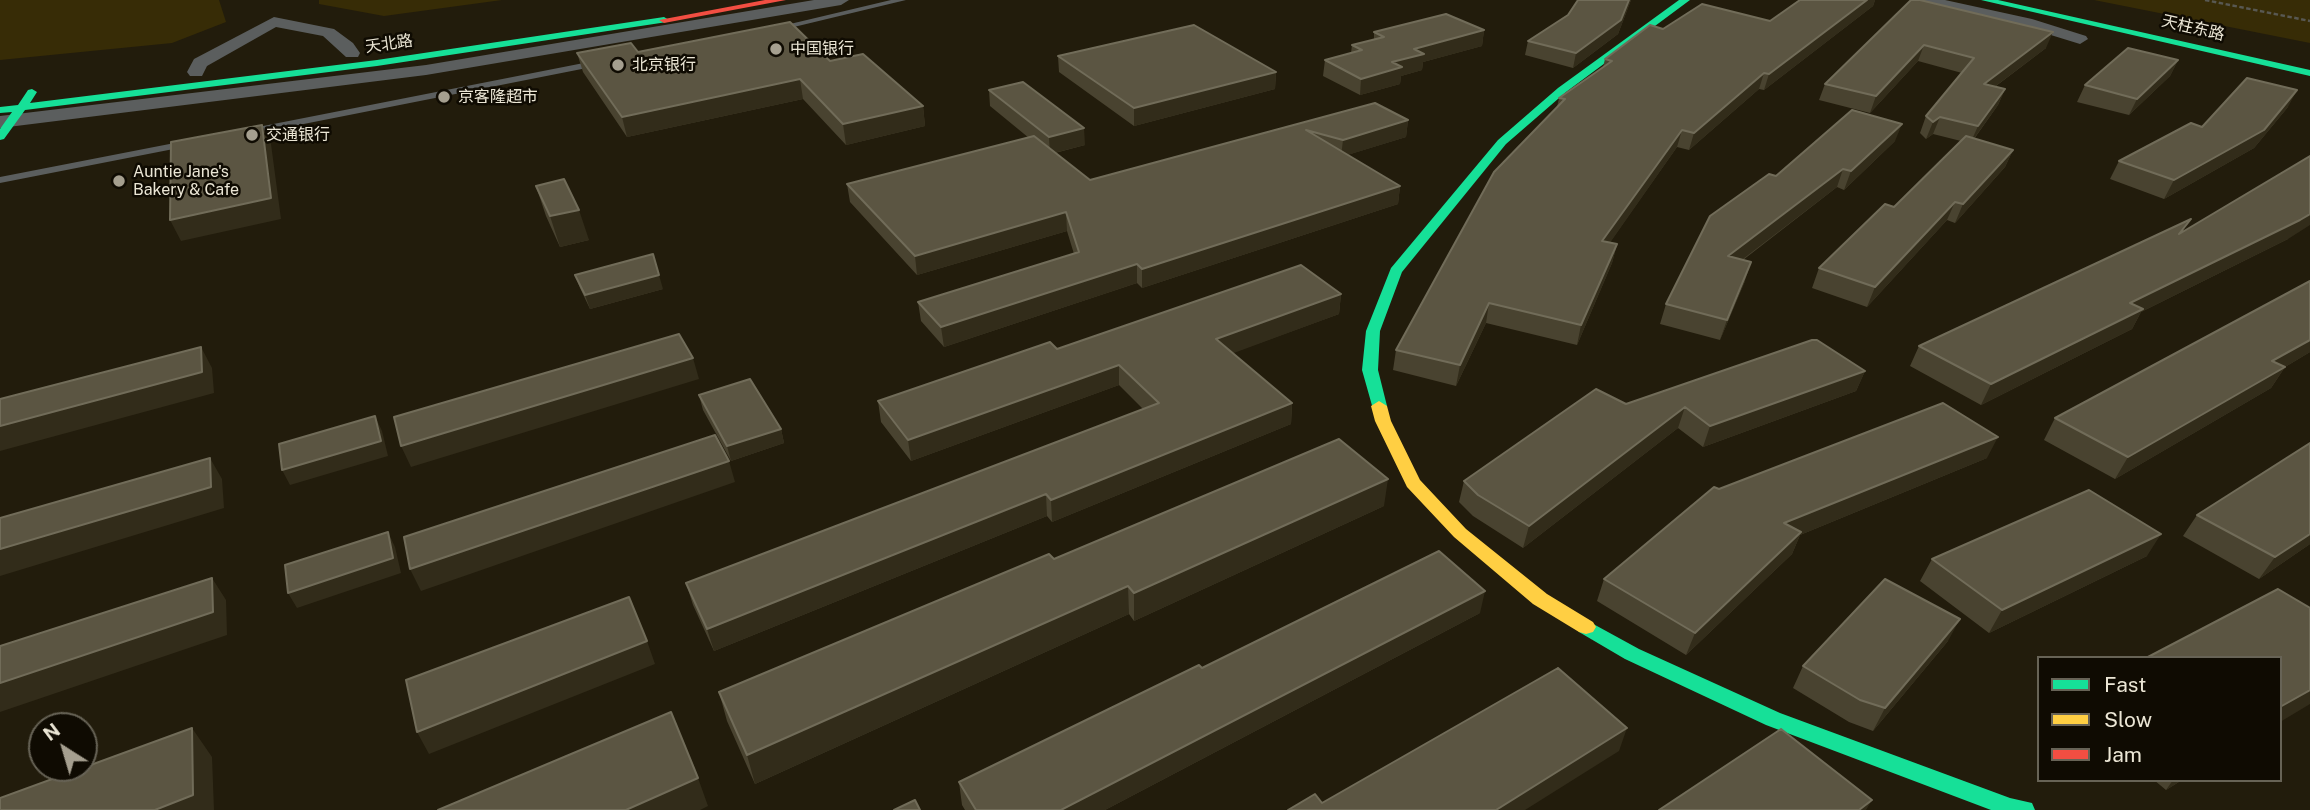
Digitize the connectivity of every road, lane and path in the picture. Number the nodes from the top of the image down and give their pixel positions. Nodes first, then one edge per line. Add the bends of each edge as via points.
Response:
1 (711, 0) edge
2 (781, 0) edge
3 (841, 0) edge
4 (902, 0) edge
5 (1685, 0) edge
6 (1925, 0) edge
7 (1986, 0) edge
8 (2035, 0) edge
9 (2205, 0) edge
10 (274, 16) joint
11 (2310, 21) edge
12 (767, 30) edge
13 (2080, 38) dead end
14 (352, 53) junction
15 (617, 60) edge
16 (2310, 63) edge
17 (196, 72) junction
18 (2310, 73) edge
19 (32, 92) junction
20 (0, 96) edge
21 (8, 115) edge
22 (233, 135) edge
23 (0, 137) edge
24 (206, 140) edge
25 (0, 180) edge
26 (2024, 810) edge

1 - 14 main road, 天北路
2 - 21 main road, 天北路 via 583,34
3 - 21 street via 426,70
4 - 12 lane
5 - 26 main road via 1562,90 1502,142 1396,271 1373,331 1370,370 1383,421 1422,493 1460,533 1563,613 1632,654 1773,719
6 - 13 street
7 - 18 main road, 天柱东路
8 - 16 main road, 天柱东路
9 - 11 path
10 - 14 street via 328,32
10 - 17 street via 200,63
14 - 17 main road, 天北路
15 - 22 lane
17 - 19 main road, 天北路
19 - 20 main road, 天北路
19 - 21 main road
21 - 23 main road
24 - 25 lane

